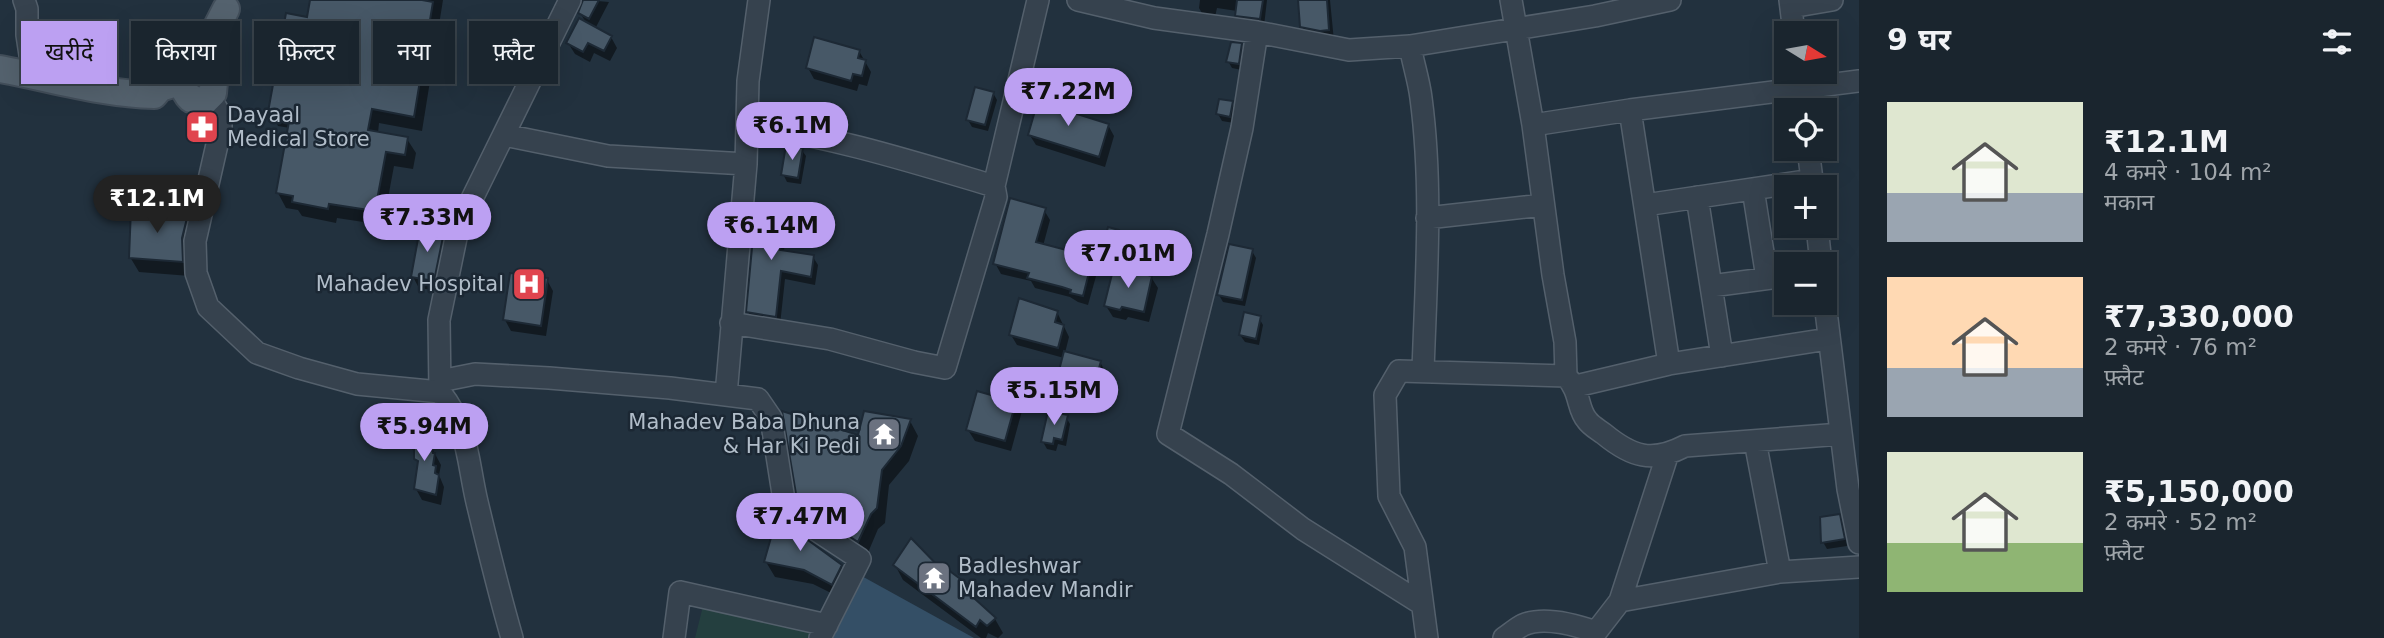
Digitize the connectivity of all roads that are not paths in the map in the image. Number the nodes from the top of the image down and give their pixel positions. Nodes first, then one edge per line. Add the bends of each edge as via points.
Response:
1 (23, 0) edge
2 (570, 0) edge
3 (759, 0) edge
4 (1038, 0) edge
5 (1078, 0) edge
6 (1511, 0) edge
7 (1670, 0) edge
8 (1832, 0) edge
9 (1791, 4) edge
10 (227, 5) edge
11 (1594, 8) edge
12 (27, 21) edge
13 (1514, 29) junction
14 (1257, 32) junction
15 (1410, 46) junction
16 (0, 69) edge
17 (21, 73) edge
18 (1838, 80) edge
19 (1859, 81) edge
20 (78, 84) edge
21 (1774, 84) edge
22 (199, 87) junction
23 (1630, 110) junction
24 (747, 125) junction
25 (1533, 125) junction
26 (504, 135) junction
27 (746, 164) junction
28 (994, 186) junction
29 (1774, 187) edge
30 (1753, 189) junction
31 (1697, 197) junction
32 (1544, 205) junction
33 (1645, 205) junction
34 (1427, 218) junction
35 (1774, 266) edge
36 (1774, 277) edge
37 (1711, 286) junction
38 (1826, 315) edge
39 (731, 323) junction
40 (1828, 339) junction
41 (1722, 356) junction
42 (1670, 364) junction
43 (1423, 371) junction
44 (1571, 381) junction
45 (440, 386) junction
46 (726, 395) junction
47 (1841, 434) junction
48 (1755, 441) junction
49 (1667, 456) junction
50 (1854, 488) edge
51 (1859, 543) edge
52 (1859, 567) edge
53 (1780, 572) junction
54 (1620, 601) junction
55 (1422, 604) junction
56 (823, 631) edge
57 (1594, 635) edge
58 (512, 638) edge
59 (674, 638) edge
60 (1427, 638) edge
61 (1504, 638) edge

1 - 12 street
2 - 26 street
3 - 24 street
4 - 28 street
5 - 14 street via 1154,18
6 - 13 street
7 - 11 street
8 - 9 street
10 - 22 main road
11 - 13 street
13 - 15 street
13 - 25 street
14 - 15 street via 1349,50
14 - 55 street via 1222,221 1168,434
15 - 34 street via 1421,97
16 - 17 main road
18 - 19 street
20 - 22 main road via 154,94 160,88
21 - 23 street
22 - 45 street via 221,116 195,241 196,273 208,307 257,353 288,365 357,384
23 - 25 street
23 - 33 street
24 - 27 street
24 - 28 street via 841,143
25 - 32 street
26 - 27 street via 608,156
26 - 45 street via 457,233 439,320
27 - 39 street
28 - 39 street via 996,197 945,368 830,339
29 - 30 street
30 - 31 street
30 - 35 street
31 - 33 street
31 - 37 street
32 - 34 street
32 - 44 street
33 - 42 street
34 - 43 street
36 - 37 street
37 - 41 street
38 - 40 street
39 - 46 street
40 - 41 street
40 - 47 street
41 - 42 street
42 - 44 street
43 - 44 street
43 - 55 street via 1399,371 1385,395 1389,496 1415,547
44 - 49 street via 1585,419 1623,450
45 - 46 street via 475,374
45 - 58 street via 466,439 476,499
46 - 56 street via 758,399 771,418 784,500 810,526 859,559
47 - 48 street
47 - 50 street
48 - 49 street via 1685,446
48 - 53 street
49 - 54 street
50 - 51 street
52 - 53 street
53 - 54 street
54 - 57 street
55 - 60 street
56 - 59 street via 680,592
57 - 61 street via 1557,623 1538,623 1523,625

